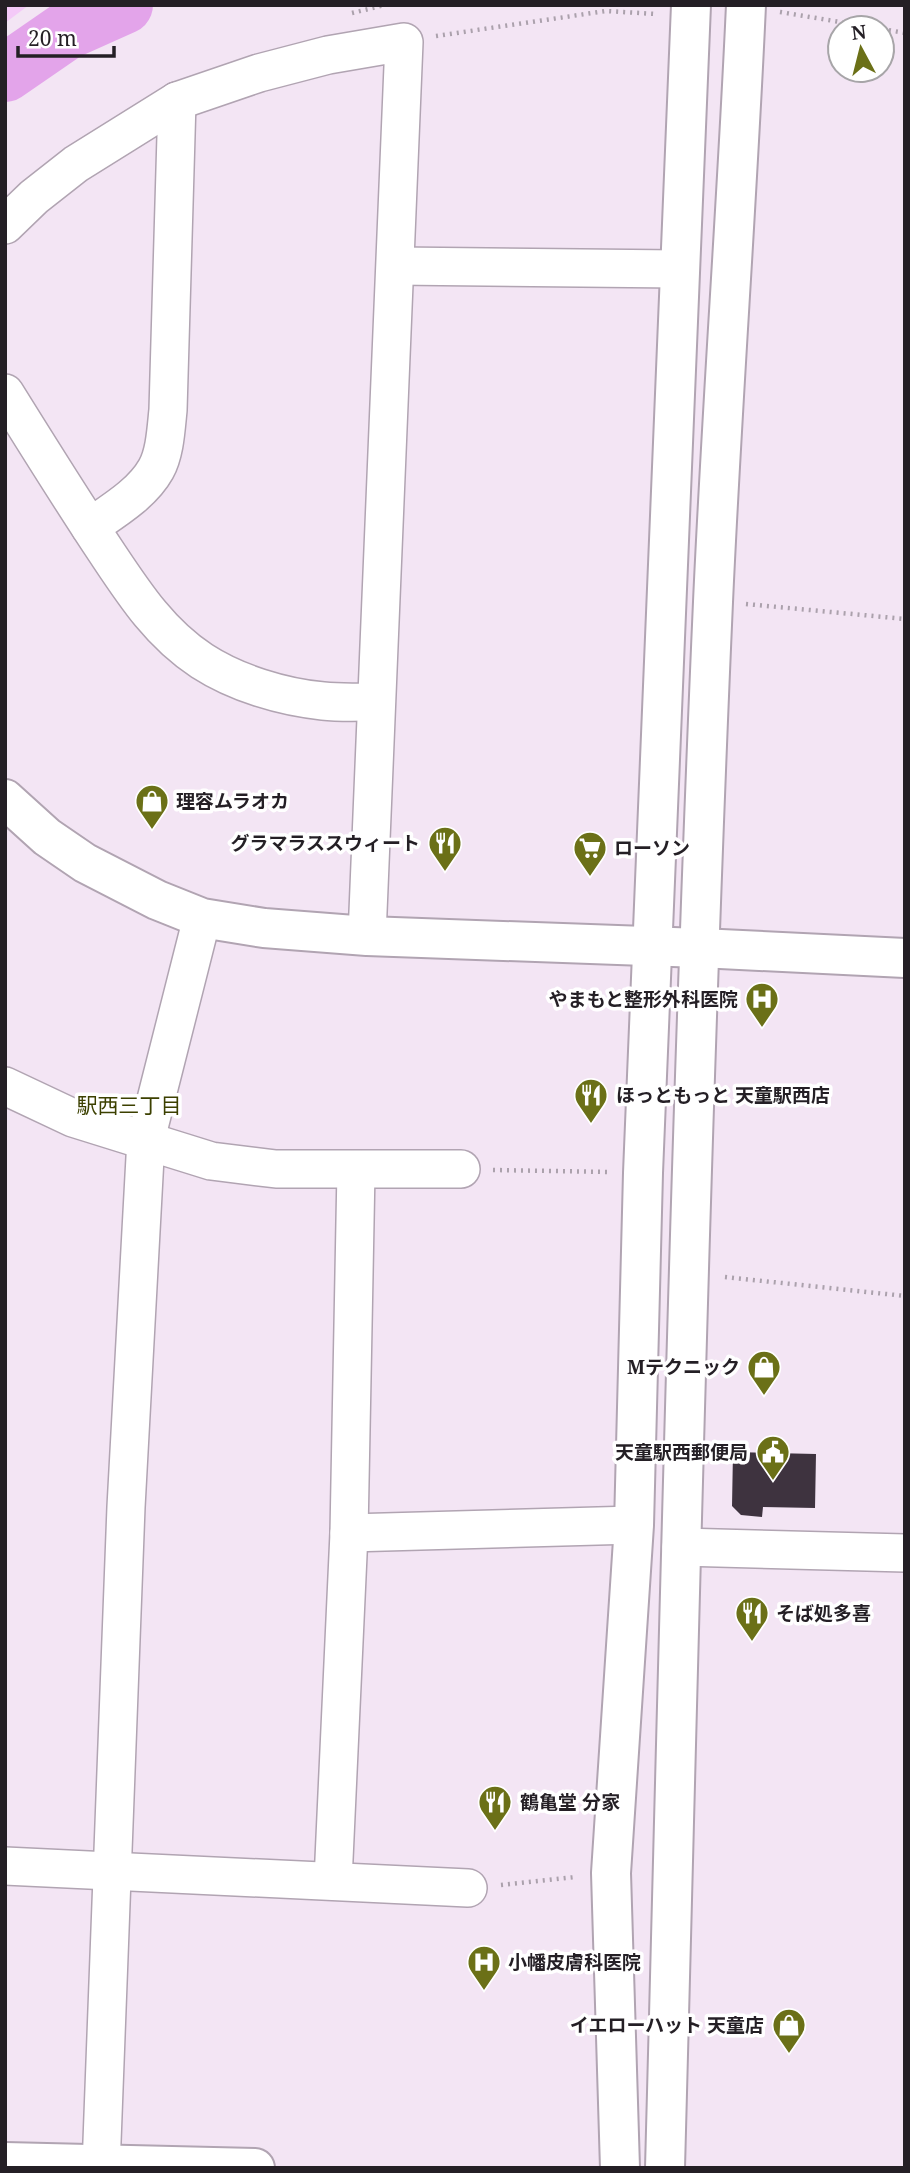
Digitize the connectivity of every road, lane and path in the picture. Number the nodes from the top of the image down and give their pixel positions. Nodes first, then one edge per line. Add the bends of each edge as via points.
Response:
1 (746, 6) edge
2 (690, 11) edge
3 (826, 20) edge
4 (404, 42) junction
5 (177, 101) junction
6 (5, 225) edge
7 (396, 266) junction
8 (680, 269) junction
9 (5, 393) edge
10 (90, 527) junction
11 (713, 600) junction
12 (905, 619) edge
13 (376, 702) junction
14 (5, 799) edge
15 (202, 918) junction
16 (367, 936) junction
17 (652, 948) junction
18 (700, 948) junction
19 (905, 958) edge
20 (5, 1086) edge
21 (146, 1139) junction
22 (461, 1169) joint
23 (356, 1170) junction
24 (643, 1172) junction
25 (688, 1273) junction
26 (905, 1297) edge
27 (634, 1525) junction
28 (349, 1533) junction
29 (681, 1547) junction
30 (905, 1553) edge
31 (5, 1866) edge
32 (112, 1871) junction
33 (611, 1873) junction
34 (333, 1881) junction
35 (468, 1888) joint
36 (5, 2162) edge
37 (101, 2166) edge
38 (255, 2168) edge
39 (620, 2168) edge
40 (665, 2168) edge

1 - 3 path
1 - 11 street
2 - 4 path via 606,11
2 - 8 street
4 - 5 street via 328,55
4 - 7 street
5 - 6 street via 76,164
5 - 10 street via 169,410 164,441 156,469 136,493
7 - 8 street
7 - 13 street
8 - 17 street
9 - 10 street
10 - 13 street via 144,608 175,641 204,662 279,692 323,702
11 - 12 path
11 - 18 street
13 - 16 street
14 - 15 street via 85,863
15 - 16 street
15 - 21 street
16 - 17 street
17 - 18 street
17 - 24 street
18 - 19 street
18 - 25 street
20 - 21 street via 73,1118
21 - 23 street via 211,1161 276,1169
21 - 32 street
22 - 23 street
22 - 24 path
23 - 28 street
24 - 27 street
25 - 26 path
25 - 29 street
27 - 28 street
27 - 33 street
28 - 34 street
29 - 30 street
29 - 40 street
31 - 32 street
32 - 34 street
32 - 37 street
33 - 35 path
33 - 39 street
34 - 35 street
36 - 37 street
37 - 38 street

